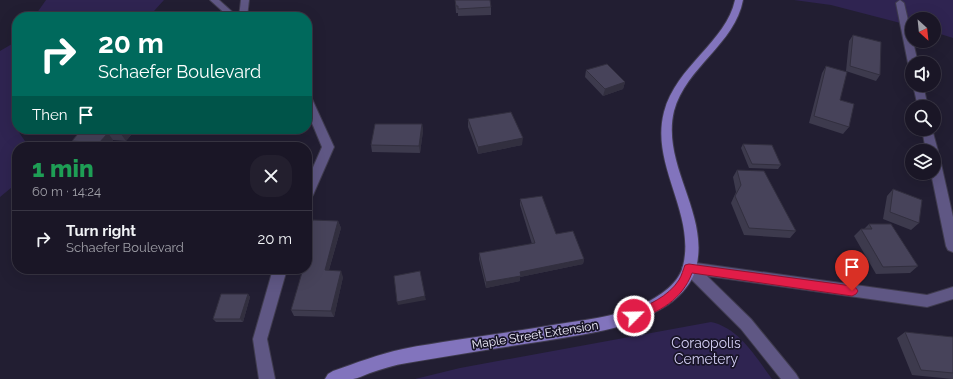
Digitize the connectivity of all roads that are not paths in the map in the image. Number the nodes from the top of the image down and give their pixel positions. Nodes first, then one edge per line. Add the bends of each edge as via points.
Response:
1 (214, 0) edge
2 (245, 0) edge
3 (739, 0) edge
4 (900, 3) dead end
5 (228, 12) edge
6 (244, 12) edge
7 (911, 56) edge
8 (312, 111) edge
9 (939, 180) edge
10 (312, 184) edge
11 (953, 246) edge
12 (689, 268) junction
13 (279, 274) edge
14 (953, 292) edge
15 (267, 379) edge
16 (333, 379) edge
17 (791, 379) edge

1 - 5 street
2 - 6 street
3 - 12 street, Maple Street Extension via 727,26 681,85 668,113 667,137 671,164 691,230 692,250
4 - 7 street
8 - 10 street via 328,147
9 - 11 street
12 - 14 street via 927,301
12 - 16 street, Maple Street Extension via 684,282 672,295 657,306 634,316 604,324 404,356
12 - 17 street via 746,324
13 - 15 street via 260,339

